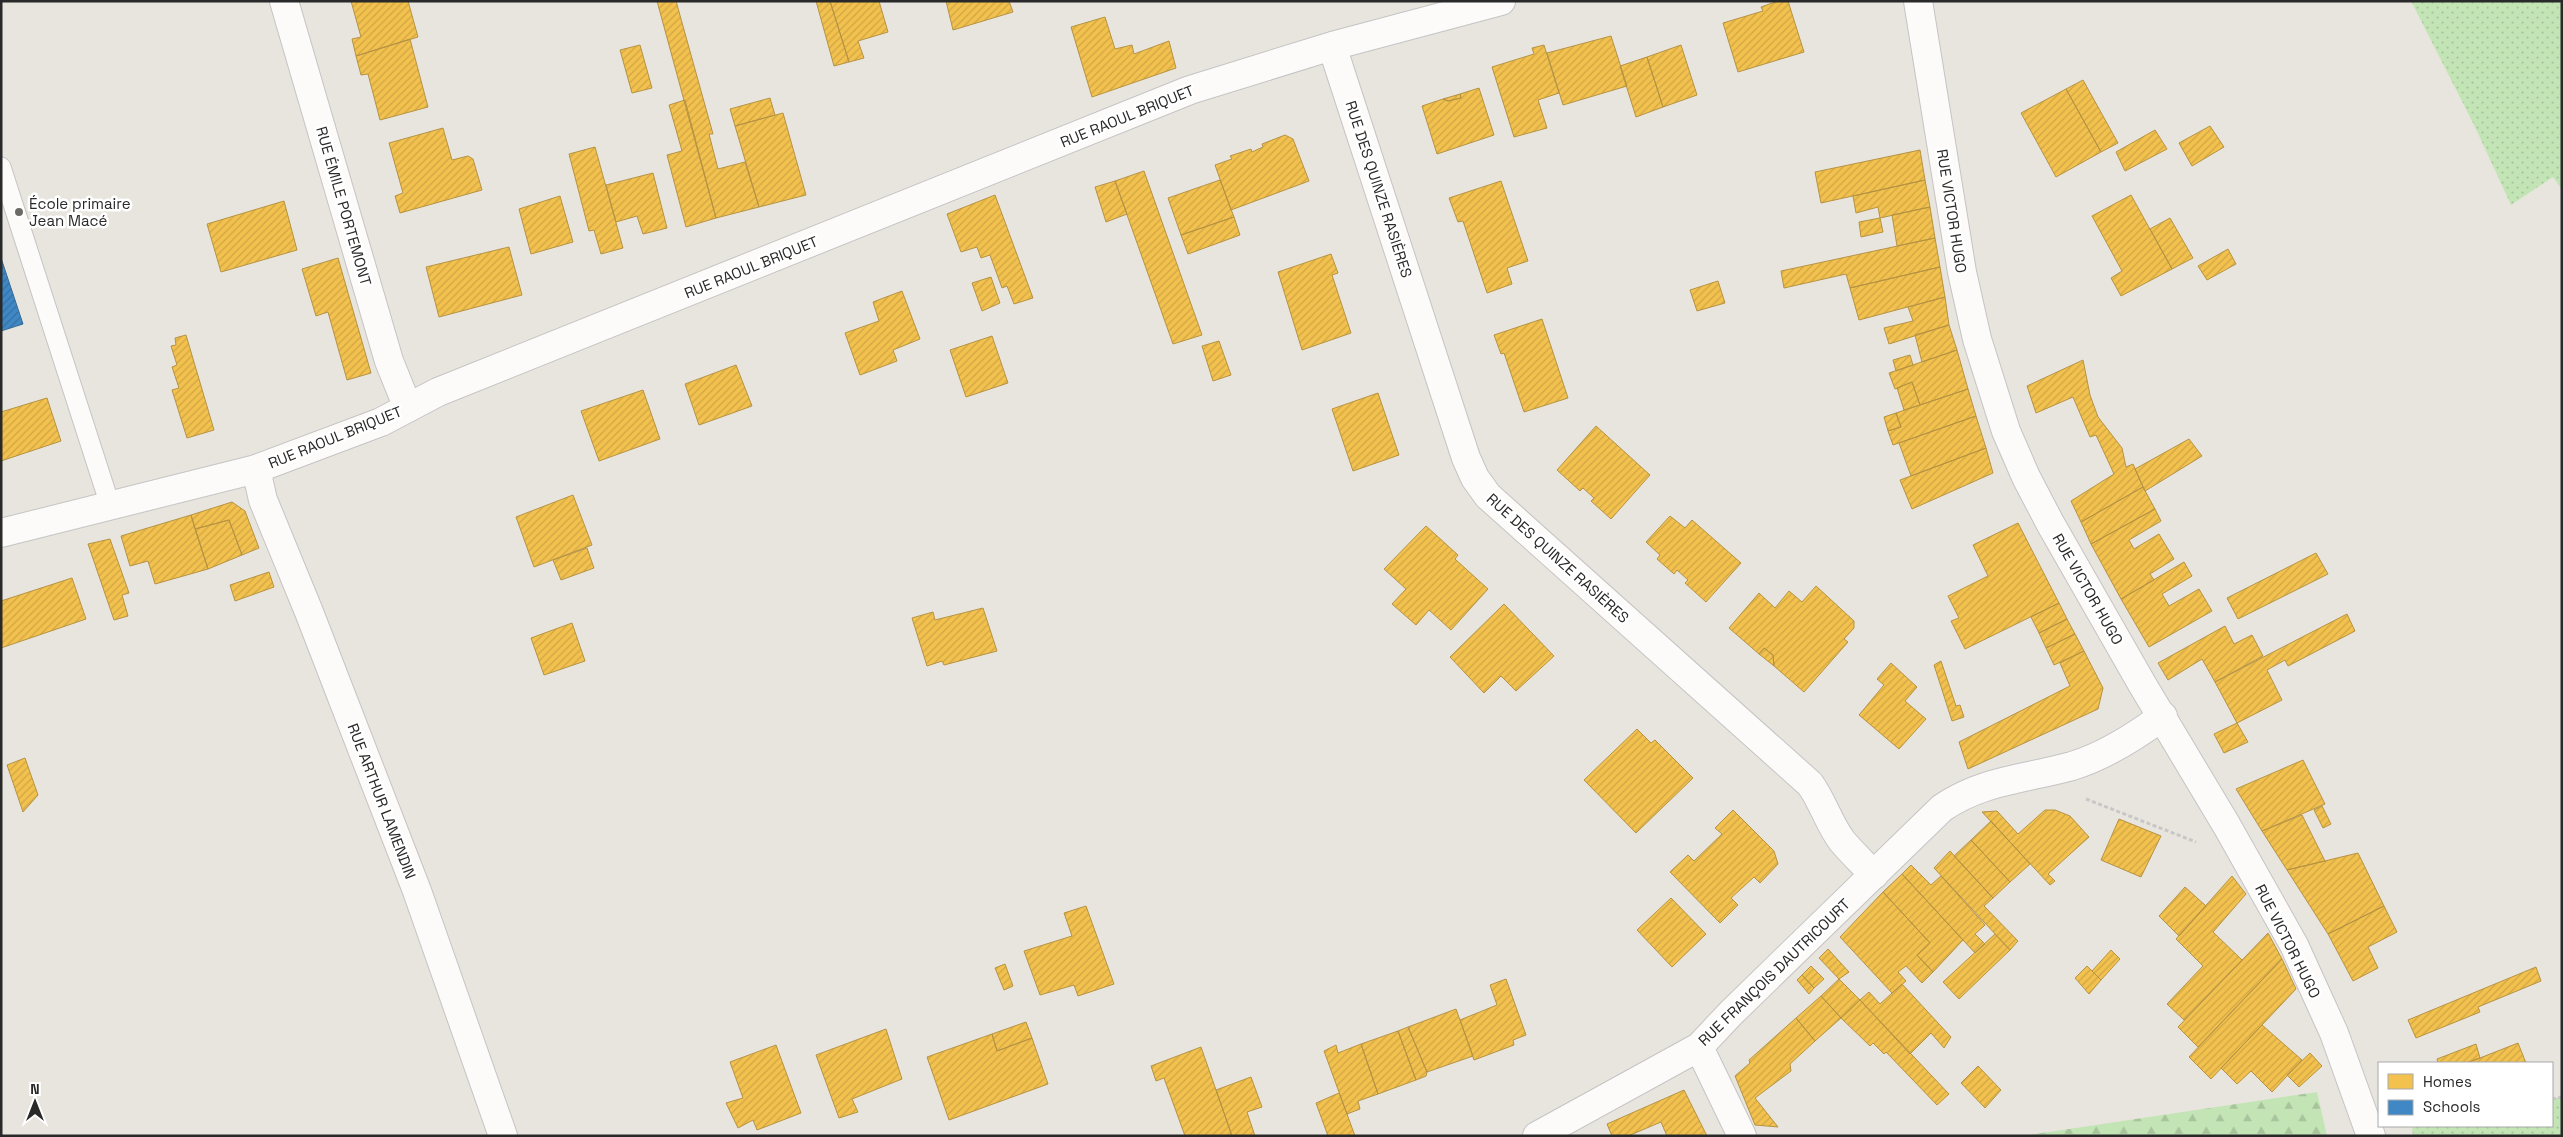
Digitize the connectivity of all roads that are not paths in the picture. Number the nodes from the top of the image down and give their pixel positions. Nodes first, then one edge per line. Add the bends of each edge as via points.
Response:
1 (284, 1) edge
2 (1501, 1) edge
3 (1918, 1) edge
4 (1332, 46) junction
5 (1, 167) edge
6 (408, 408) junction
7 (256, 469) junction
8 (110, 504) junction
9 (1, 533) edge
10 (2163, 716) junction
11 (1874, 875) junction
12 (1699, 1047) junction
13 (503, 1136) edge
14 (1537, 1136) edge
15 (1742, 1136) edge
16 (2372, 1136) edge

1 - 6 street, RUE ÉMILE PORTEMONT via 389,362
2 - 4 street, RUE RAOUL BRIQUET
3 - 10 street, RUE VICTOR HUGO via 1962,272 1977,339 2006,431 2050,523
4 - 6 street, RUE RAOUL BRIQUET via 1190,90 438,392
4 - 11 street, RUE DES QUINZE RASIÈRES via 1475,478 1488,496 1810,784 1842,841
5 - 8 lane
6 - 7 street, RUE RAOUL BRIQUET via 381,422
7 - 8 street, RUE RAOUL BRIQUET
7 - 13 street, RUE ARTHUR LAMENDIN via 263,500 417,891
8 - 9 street, RUE RAOUL BRIQUET
10 - 11 street, RUE FRANÇOIS DAUTRICOURT via 2090,759 1992,783 1962,794 1942,808
10 - 16 street, RUE VICTOR HUGO via 2294,945 2334,1033
11 - 12 street, RUE FRANÇOIS DAUTRICOURT
12 - 14 street, RUE FRANÇOIS DAUTRICOURT
12 - 15 street

